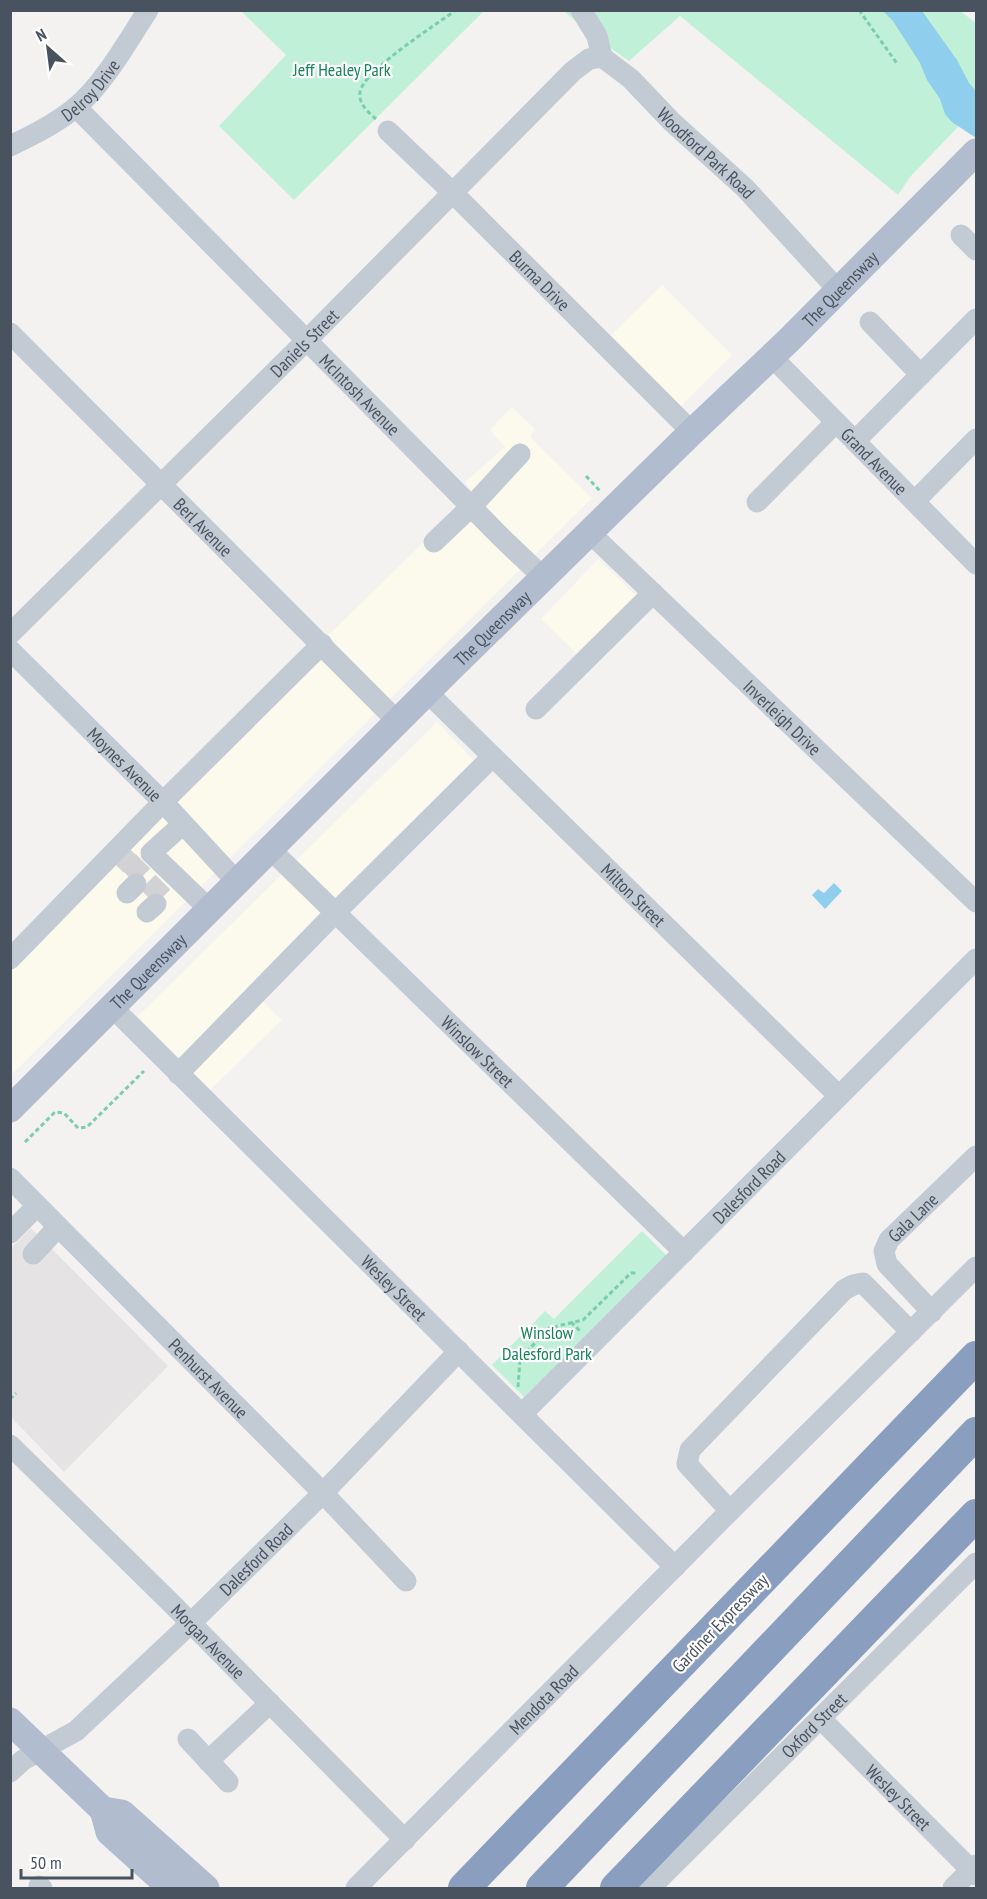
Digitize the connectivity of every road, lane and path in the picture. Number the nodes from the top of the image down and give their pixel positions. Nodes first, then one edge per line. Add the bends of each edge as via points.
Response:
1 (148, 10) edge
2 (456, 10) edge
3 (581, 10) edge
4 (859, 10) edge
5 (602, 57) junction
6 (898, 65) dead end
7 (76, 107) junction
8 (365, 108) dead end
9 (388, 130) dead end
10 (10, 146) edge
11 (976, 152) edge
12 (452, 192) junction
13 (961, 235) dead end
14 (976, 250) edge
15 (839, 291) junction
16 (976, 319) edge
17 (870, 322) dead end
18 (10, 333) edge
19 (307, 340) junction
20 (772, 357) junction
21 (921, 375) junction
22 (836, 422) junction
23 (692, 432) junction
24 (976, 439) edge
25 (855, 441) junction
26 (520, 454) dead end
27 (586, 476) dead end
28 (160, 486) junction
29 (601, 492) dead end
30 (915, 501) junction
31 (758, 502) dead end
32 (472, 506) junction
33 (589, 532) junction
34 (434, 542) dead end
35 (976, 564) edge
36 (543, 577) junction
37 (653, 593) junction
38 (10, 634) edge
39 (322, 644) junction
40 (10, 650) edge
41 (428, 693) junction
42 (536, 709) dead end
43 (398, 722) junction
44 (492, 757) junction
45 (164, 802) junction
46 (183, 824) junction
47 (270, 849) junction
48 (237, 882) junction
49 (976, 902) edge
50 (209, 909) junction
51 (336, 912) junction
52 (10, 959) edge
53 (976, 959) edge
54 (112, 1007) junction
55 (144, 1071) dead end
56 (178, 1074) junction
57 (839, 1096) junction
58 (11, 1109) edge
59 (25, 1142) dead end
60 (976, 1156) edge
61 (10, 1178) edge
62 (37, 1206) junction
63 (58, 1227) junction
64 (10, 1233) edge
65 (684, 1252) junction
66 (33, 1254) dead end
67 (976, 1267) edge
68 (665, 1271) junction
69 (933, 1312) junction
70 (583, 1320) junction
71 (572, 1322) junction
72 (911, 1332) junction
73 (459, 1351) junction
74 (976, 1357) edge
75 (16, 1393) dead end
76 (10, 1399) edge
77 (520, 1412) junction
78 (976, 1432) edge
79 (10, 1445) edge
80 (323, 1493) junction
81 (730, 1511) junction
82 (976, 1515) edge
83 (976, 1563) edge
84 (675, 1567) junction
85 (406, 1581) dead end
86 (191, 1623) junction
87 (270, 1703) junction
88 (821, 1719) junction
89 (10, 1720) edge
90 (188, 1739) dead end
91 (40, 1751) junction
92 (208, 1761) junction
93 (10, 1772) edge
94 (228, 1782) dead end
95 (405, 1840) junction
96 (975, 1870) edge
97 (164, 1880) edge
98 (206, 1888) edge
99 (356, 1888) edge
100 (464, 1888) edge
101 (543, 1888) edge
102 (616, 1888) edge
103 (650, 1888) edge
104 (953, 1888) edge

1 - 7 street, Delroy Drive via 94,88
2 - 8 path via 369,76 360,91
3 - 5 street via 597,36
4 - 6 path
5 - 12 street, Daniels Street via 573,71
5 - 15 street, Woodford Park Road via 631,79 745,188
7 - 10 street, Delroy Drive via 40,132
7 - 19 street, McIntosh Avenue
9 - 12 street, Burma Drive
11 - 15 main road, The Queensway
12 - 19 street, Daniels Street
12 - 23 street, Burma Drive
13 - 14 street
15 - 20 main road, The Queensway
16 - 21 street
17 - 21 street
18 - 28 street, Berl Avenue
19 - 28 street, Daniels Street
19 - 32 street, McIntosh Avenue
20 - 22 street, Grand Avenue
20 - 23 main road, The Queensway
21 - 25 street
22 - 25 street, Grand Avenue
22 - 31 street
23 - 33 main road, The Queensway
24 - 30 street
25 - 30 street, Grand Avenue
26 - 32 street
27 - 29 path
28 - 38 street, Daniels Street
28 - 39 street, Berl Avenue
30 - 35 street, Grand Avenue
32 - 34 street
32 - 36 street, McIntosh Avenue
33 - 36 main road, The Queensway
33 - 37 street, Inverleigh Drive
36 - 41 main road, The Queensway
37 - 42 street
37 - 49 street, Inverleigh Drive
39 - 43 street, Berl Avenue
39 - 45 street
40 - 45 street, Moynes Avenue
41 - 43 main road, The Queensway
41 - 44 street, Milton Street
43 - 47 main road, The Queensway
44 - 51 street
44 - 57 street, Milton Street
45 - 46 street, Moynes Avenue
45 - 52 street
46 - 48 street, Moynes Avenue
46 - 50 street via 158,869
47 - 48 main road, The Queensway
47 - 51 street, Winslow Street
48 - 50 main road, The Queensway
50 - 54 main road, The Queensway
51 - 56 street
51 - 65 street, Winslow Street
53 - 57 street, Dalesford Road
54 - 56 street, Wesley Street
54 - 58 main road, The Queensway
55 - 59 path via 87,1127 78,1128 64,1113 55,1112
56 - 73 street, Wesley Street
57 - 65 street, Dalesford Road
60 - 69 street, Gala Lane via 889,1240 884,1251 887,1264
61 - 62 street, Penhurst Avenue
62 - 63 street, Penhurst Avenue
62 - 64 street
63 - 66 street
63 - 80 street, Penhurst Avenue
65 - 68 street, Dalesford Road
67 - 69 street, Mendota Road
68 - 70 path via 631,1273
68 - 77 street, Dalesford Road
69 - 72 street, Mendota Road
70 - 71 path
70 - 71 path via 587,1326 581,1332
71 - 77 path via 549,1328 520,1359
72 - 81 street, Mendota Road
72 - 81 street via 863,1283 844,1290 690,1450 687,1464
73 - 77 street, Wesley Street
73 - 80 street, Dalesford Road
74 - 100 highway, Gardiner Expressway
75 - 76 path
77 - 84 street, Wesley Street
78 - 101 highway
79 - 86 street, Morgan Avenue
80 - 85 street, Penhurst Avenue
80 - 86 street, Dalesford Road
81 - 84 street, Mendota Road
82 - 102 highway
83 - 88 street, Oxford Street
84 - 95 street, Mendota Road
86 - 87 street, Morgan Avenue
86 - 91 street, Dalesford Road via 76,1731
87 - 92 street
87 - 95 street, Morgan Avenue
88 - 96 street, Wesley Street
88 - 103 street, Oxford Street
89 - 91 main road
90 - 92 street
91 - 93 street, Dalesford Road
91 - 97 main road via 103,1810 122,1813
92 - 94 street
95 - 99 street, Mendota Road
96 - 104 street
97 - 98 main road

